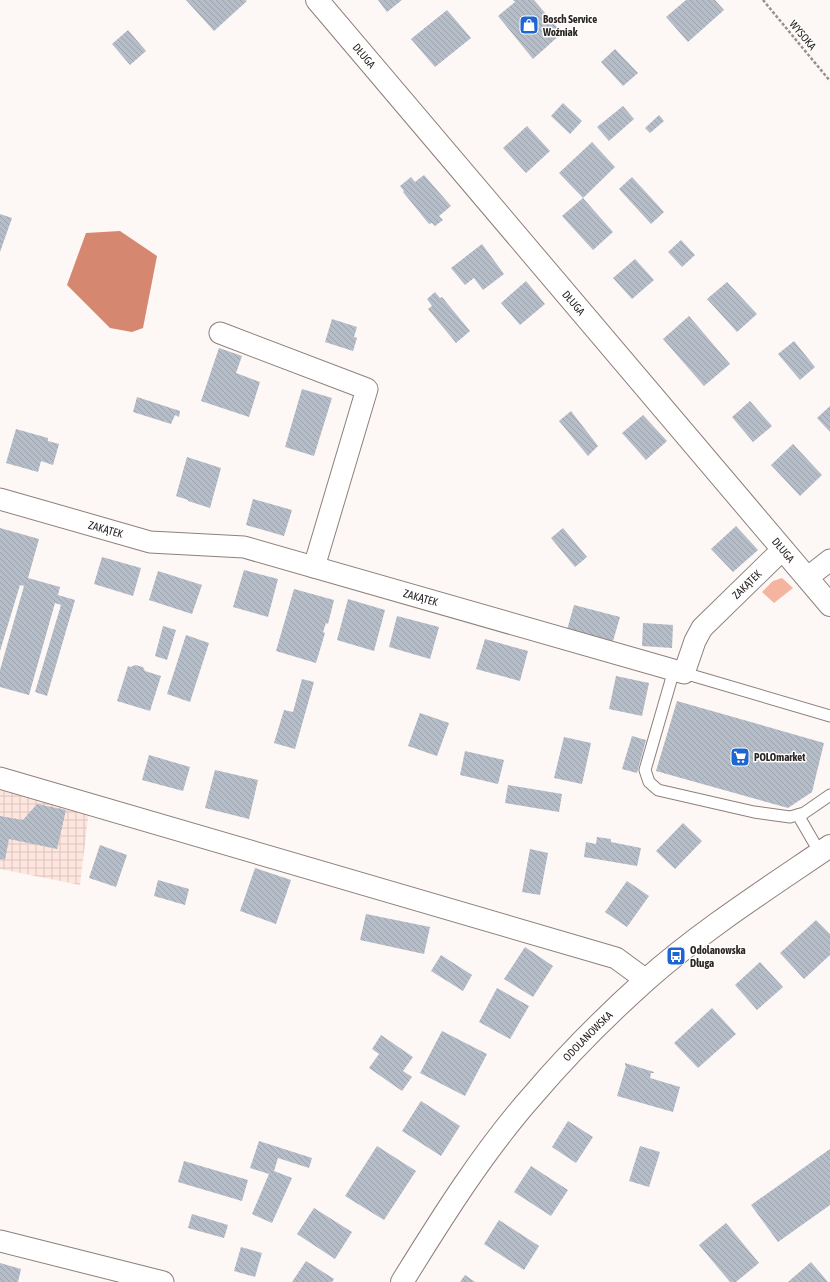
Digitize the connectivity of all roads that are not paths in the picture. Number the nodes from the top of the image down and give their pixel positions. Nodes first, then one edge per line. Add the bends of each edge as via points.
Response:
1 (317, 0) edge
2 (220, 334) dead end
3 (0, 498) edge
4 (783, 549) junction
5 (830, 560) edge
6 (314, 567) junction
7 (807, 578) junction
8 (830, 605) edge
9 (679, 672) junction
10 (830, 716) edge
11 (0, 778) edge
12 (830, 795) edge
13 (798, 815) junction
14 (825, 849) edge
15 (646, 980) junction
16 (0, 1240) edge
17 (163, 1282) edge
18 (402, 1282) edge

1 - 4 street, DŁUGA
2 - 6 street via 367,389
3 - 6 street, ZAKĄTEK via 150,542 244,547
4 - 7 street, DŁUGA
4 - 9 street, ZAKĄTEK via 702,628
5 - 7 street
6 - 9 street, ZAKĄTEK
7 - 8 street, DŁUGA
9 - 10 lane
9 - 13 lane via 645,770 649,782 658,790 754,812 790,817
11 - 15 street via 616,958
12 - 13 lane
13 - 14 lane
14 - 15 street, ODOLANOWSKA via 692,943
15 - 18 street, ODOLANOWSKA via 605,1018 533,1095 502,1133 448,1209
16 - 17 street

